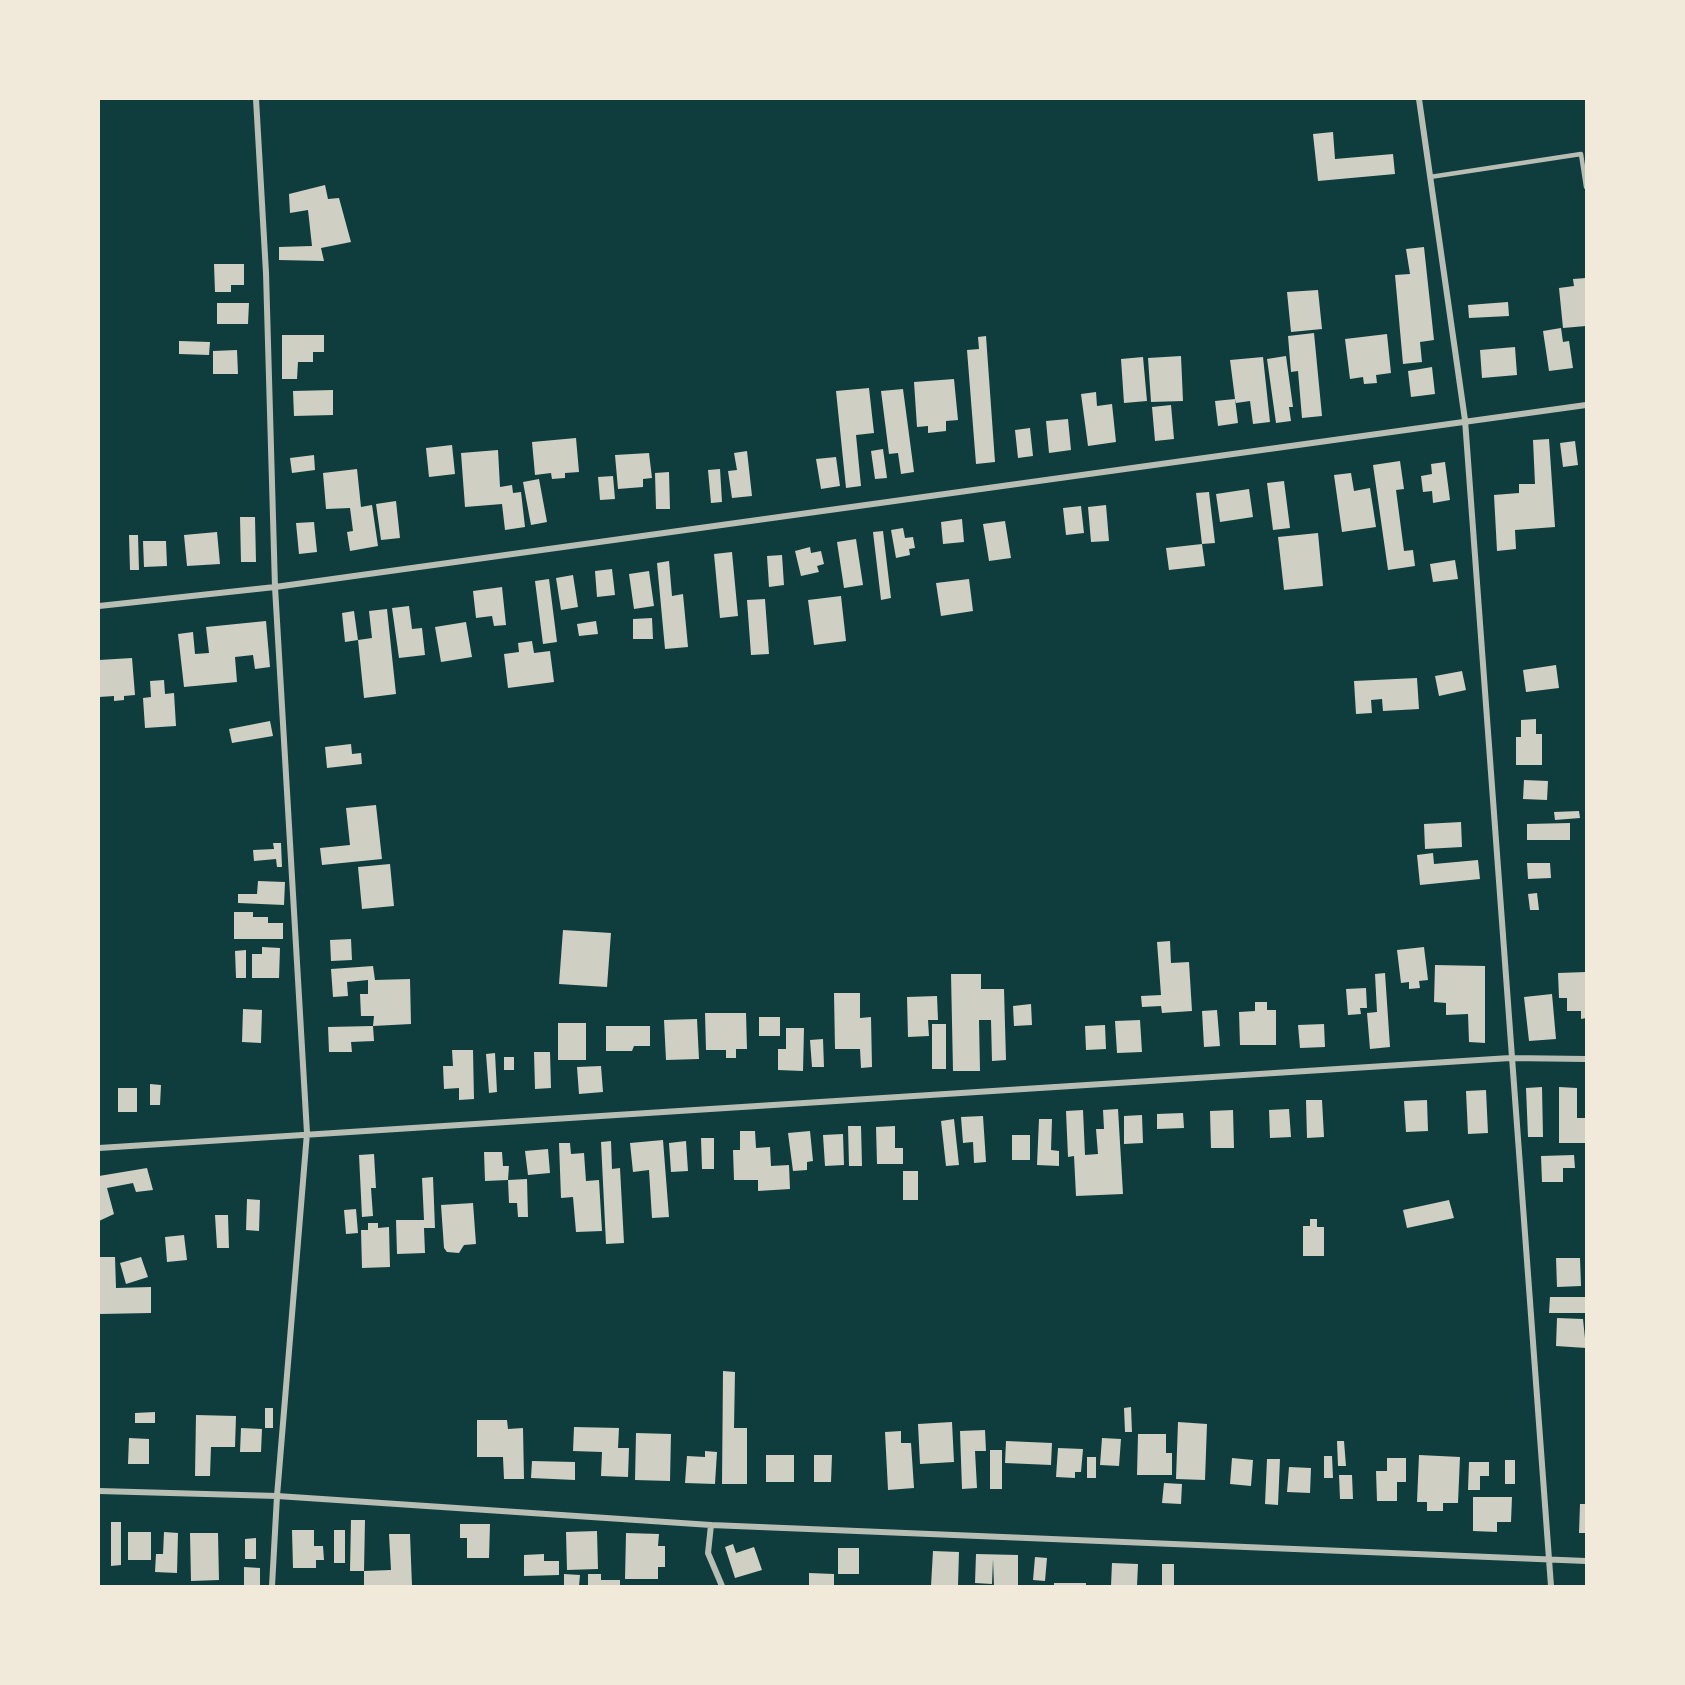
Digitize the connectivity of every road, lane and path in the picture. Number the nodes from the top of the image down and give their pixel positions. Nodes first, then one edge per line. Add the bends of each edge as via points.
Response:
1 (256, 99) edge
2 (1419, 99) edge
3 (1430, 177) junction
4 (1586, 187) edge
5 (1586, 405) edge
6 (1465, 420) junction
7 (275, 587) junction
8 (99, 606) edge
9 (1510, 1058) junction
10 (1586, 1059) edge
11 (307, 1133) junction
12 (99, 1148) edge
13 (99, 1491) edge
14 (277, 1496) junction
15 (711, 1525) junction
16 (1550, 1560) junction
17 (1586, 1561) edge
18 (272, 1586) edge
19 (722, 1586) edge
20 (1551, 1586) edge

1 - 7 street via 266,273
2 - 3 street
3 - 4 lane via 1581,154
3 - 6 street
5 - 6 street
6 - 7 street
6 - 9 street
7 - 8 street
7 - 11 street
9 - 10 street
9 - 11 street
9 - 16 street
11 - 12 street
11 - 14 street
13 - 14 street
14 - 15 street
14 - 18 street
15 - 16 street
15 - 19 street via 708,1553
16 - 17 street
16 - 20 street

